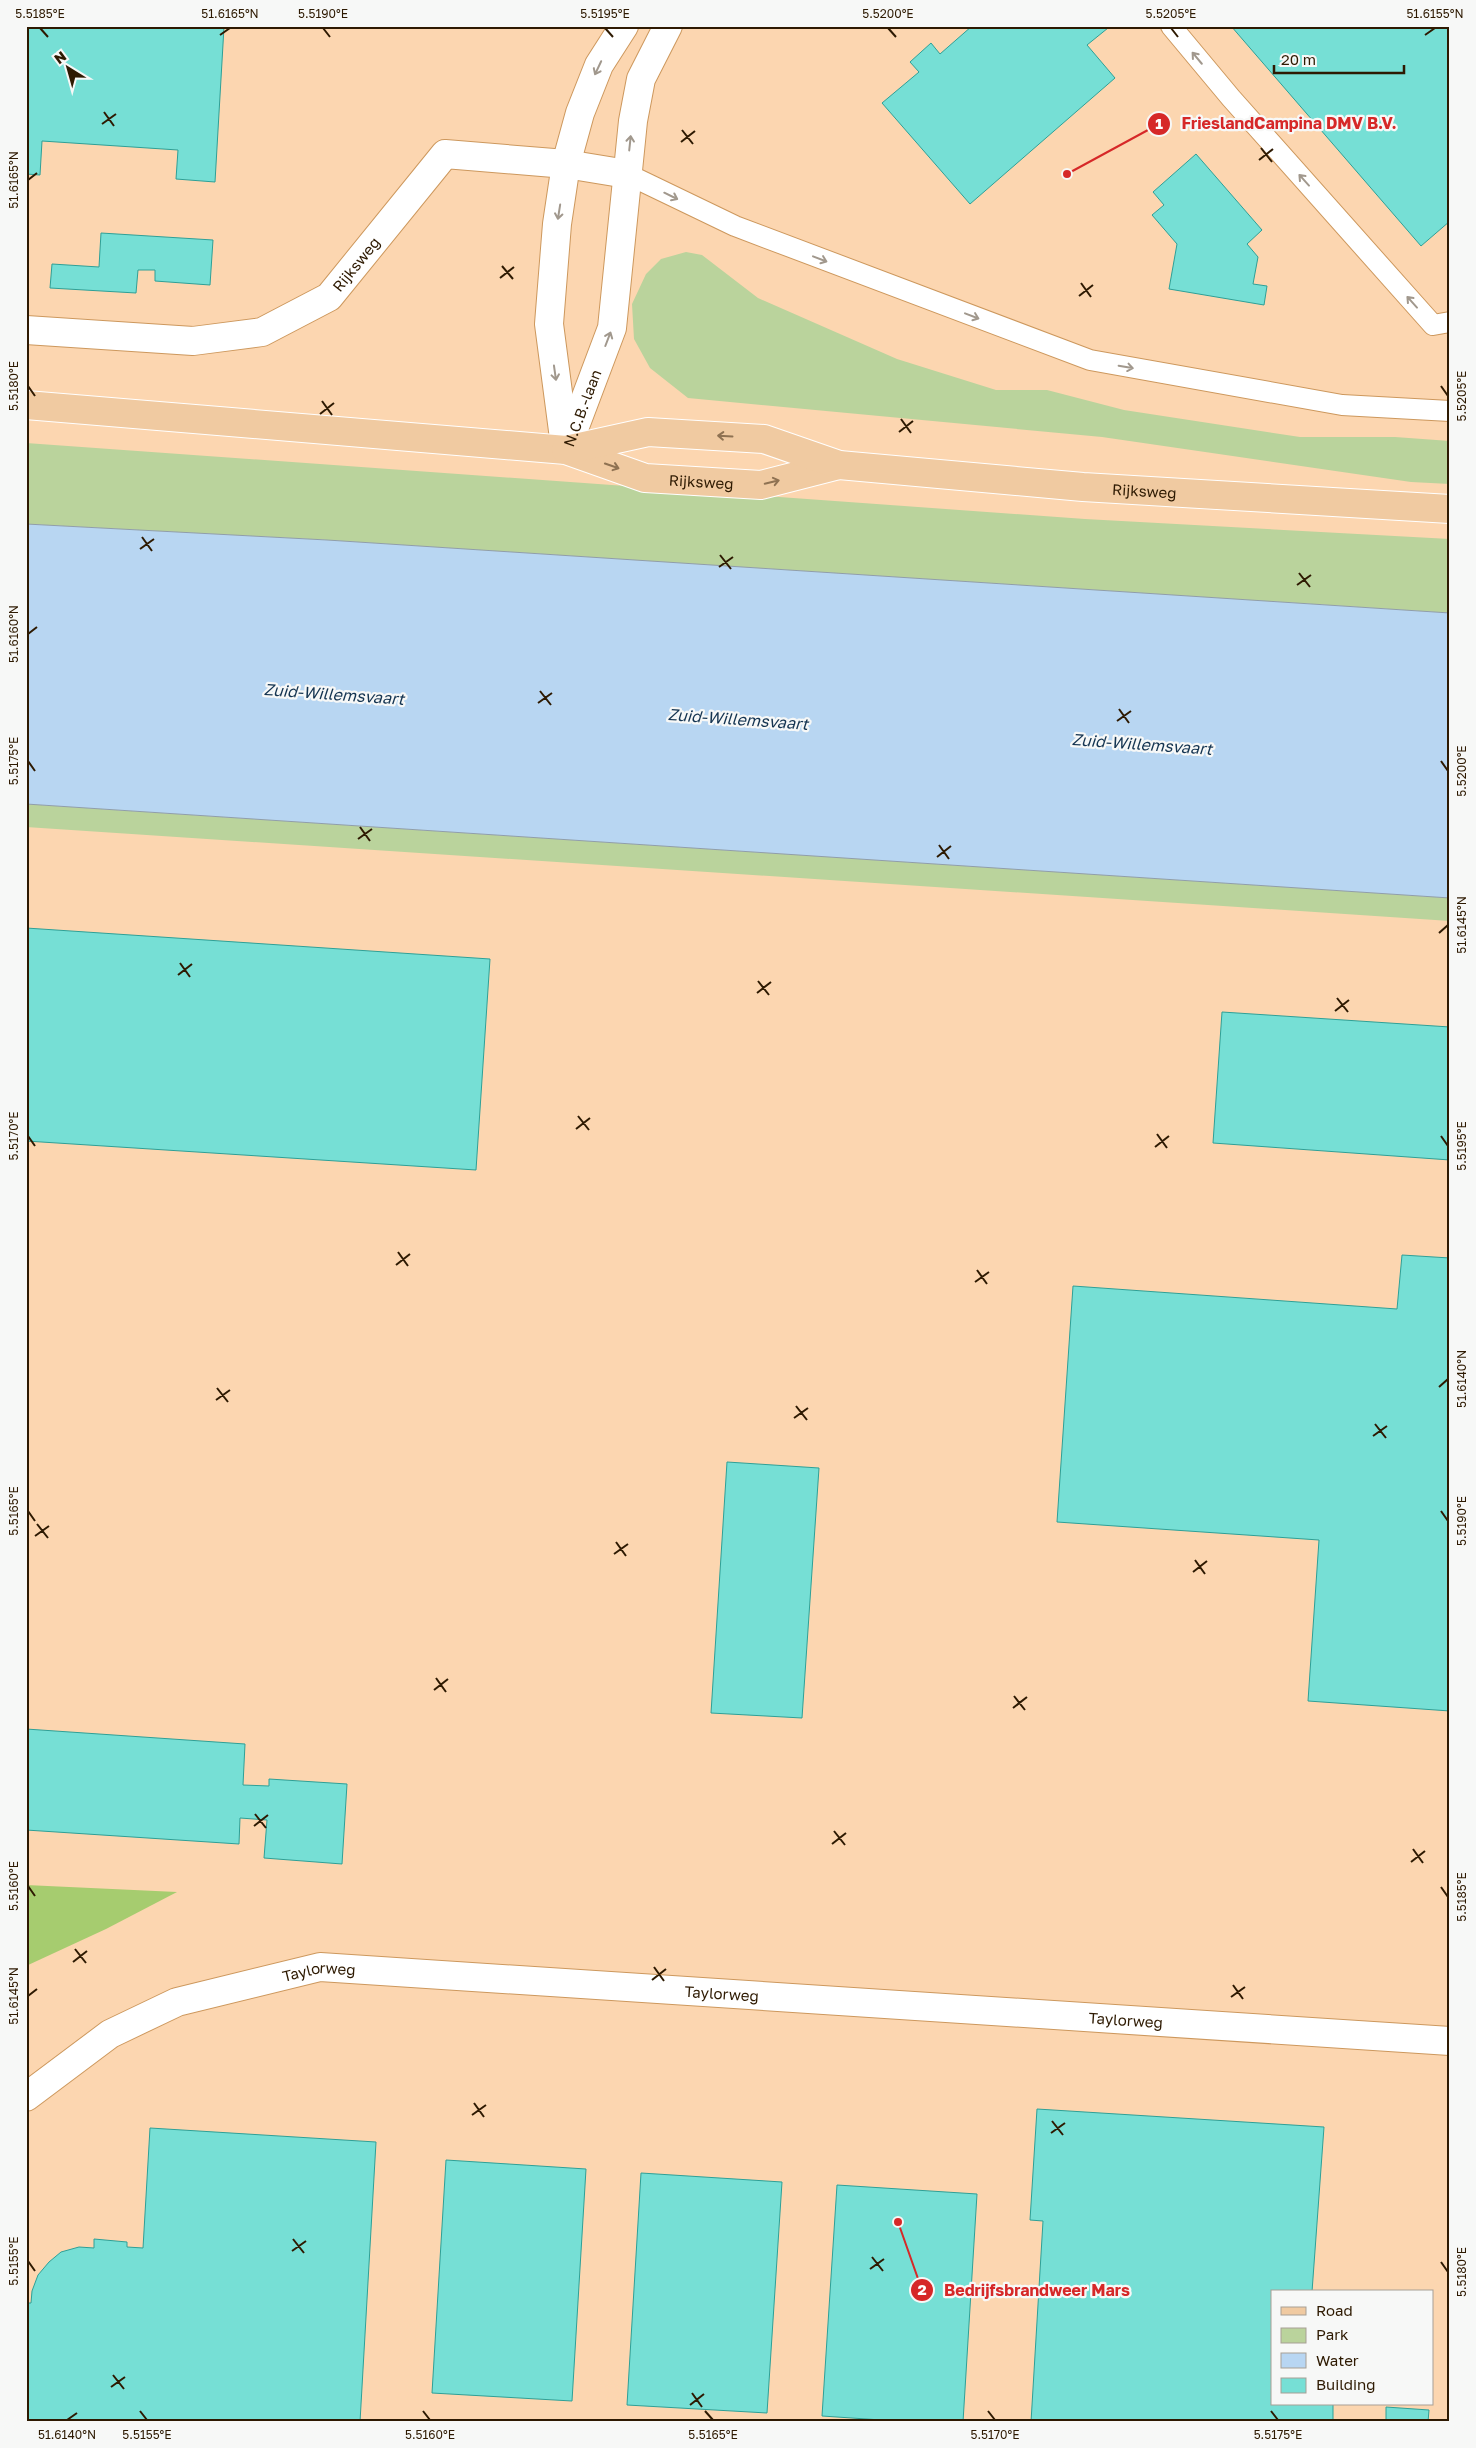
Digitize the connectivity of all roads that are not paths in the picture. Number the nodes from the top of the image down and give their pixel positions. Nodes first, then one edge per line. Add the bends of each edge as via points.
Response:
1 (624, 26) edge
2 (668, 26) edge
3 (1171, 26) edge
4 (566, 164) junction
5 (627, 174) junction
6 (1450, 322) edge
7 (26, 330) edge
8 (26, 405) edge
9 (1450, 411) edge
10 (566, 450) junction
11 (839, 465) junction
12 (1450, 509) edge
13 (1450, 2041) edge
14 (26, 2097) edge

1 -> 4 street, N.C.B.-laan via 598,65
5 -> 2 street, N.C.B.-laan via 641,79
6 -> 3 lane via 1433,325
4 - 5 street, Rijksweg
4 - 7 street, Rijksweg via 445,154 329,297 262,332 193,341
4 -> 10 street, N.C.B.-laan via 548,324
5 -> 9 lane via 735,226 1090,360 1342,405
10 -> 5 street, N.C.B.-laan via 612,328
8 - 10 main road, Rijksweg
11 -> 10 main road, Rijksweg via 764,438 658,432
10 -> 11 main road, Rijksweg via 645,478 761,485
11 - 12 main road, Rijksweg via 1083,487
13 - 14 street, Taylorweg via 320,1967 177,2002 110,2034

